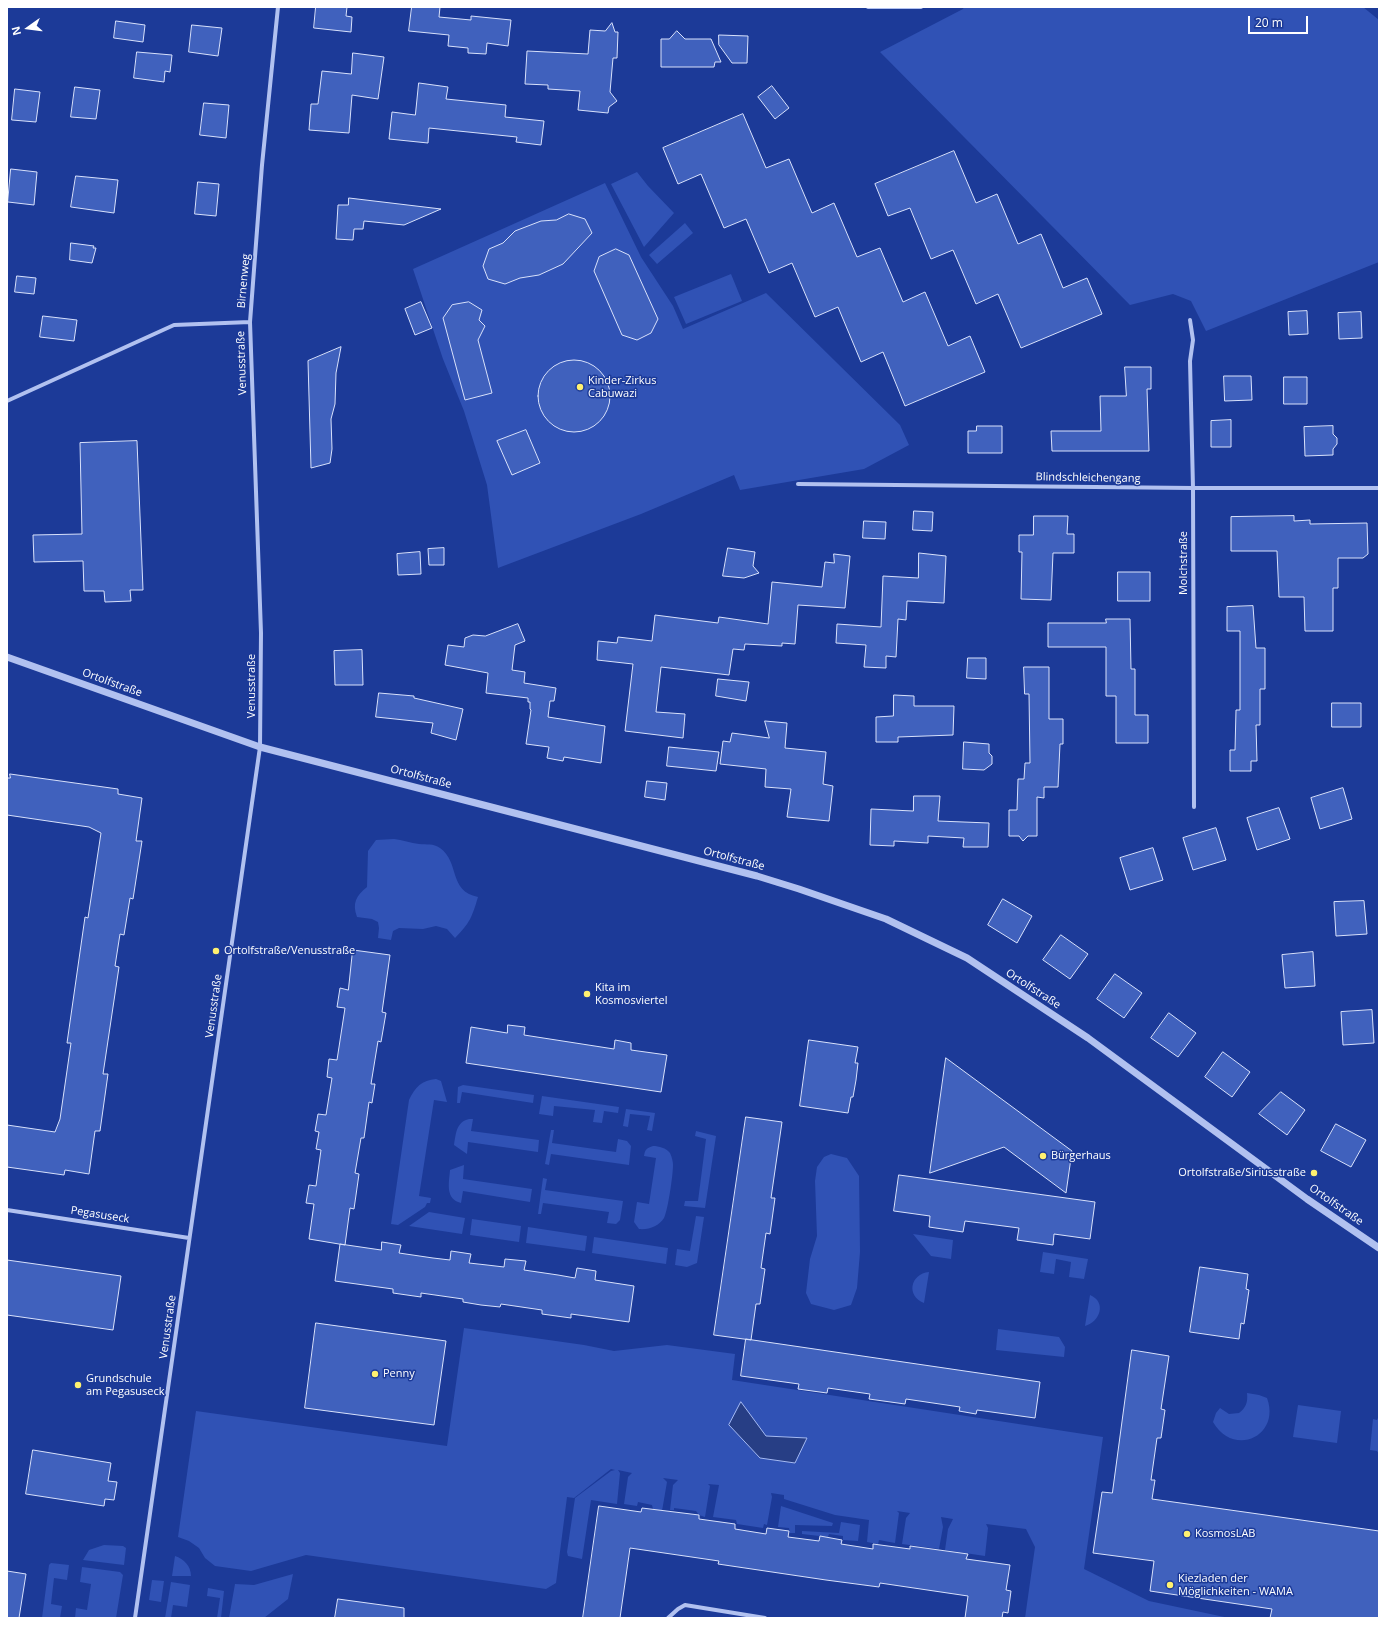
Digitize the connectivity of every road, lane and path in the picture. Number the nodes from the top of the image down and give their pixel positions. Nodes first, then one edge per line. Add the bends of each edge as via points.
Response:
1 (278, 7) edge
2 (868, 7) edge
3 (922, 7) edge
4 (1190, 320) dead end
5 (250, 322) junction
6 (7, 401) edge
7 (798, 484) dead end
8 (1193, 488) junction
9 (1379, 488) edge
10 (7, 657) edge
11 (260, 746) junction
12 (1194, 807) dead end
13 (7, 1210) edge
14 (189, 1238) junction
15 (1379, 1248) edge
16 (135, 1618) edge
17 (668, 1618) edge
18 (765, 1618) edge

1 - 5 street, Birnenweg
2 - 3 street
4 - 8 street, Molchstraße via 1193,340 1190,361
5 - 6 street, Birnenweg via 174,325
5 - 11 street, Venusstraße via 261,633
7 - 8 street, Blindschleichengang
8 - 9 street, Blindschleichengang
8 - 12 street, Molchstraße
10 - 11 street, Ortolfstraße
11 - 14 street, Venusstraße
11 - 15 street, Ortolfstraße via 757,876 886,919 966,958 1088,1038 1307,1200
13 - 14 street, Pegasuseck
14 - 16 street, Venusstraße
17 - 18 street via 685,1605

